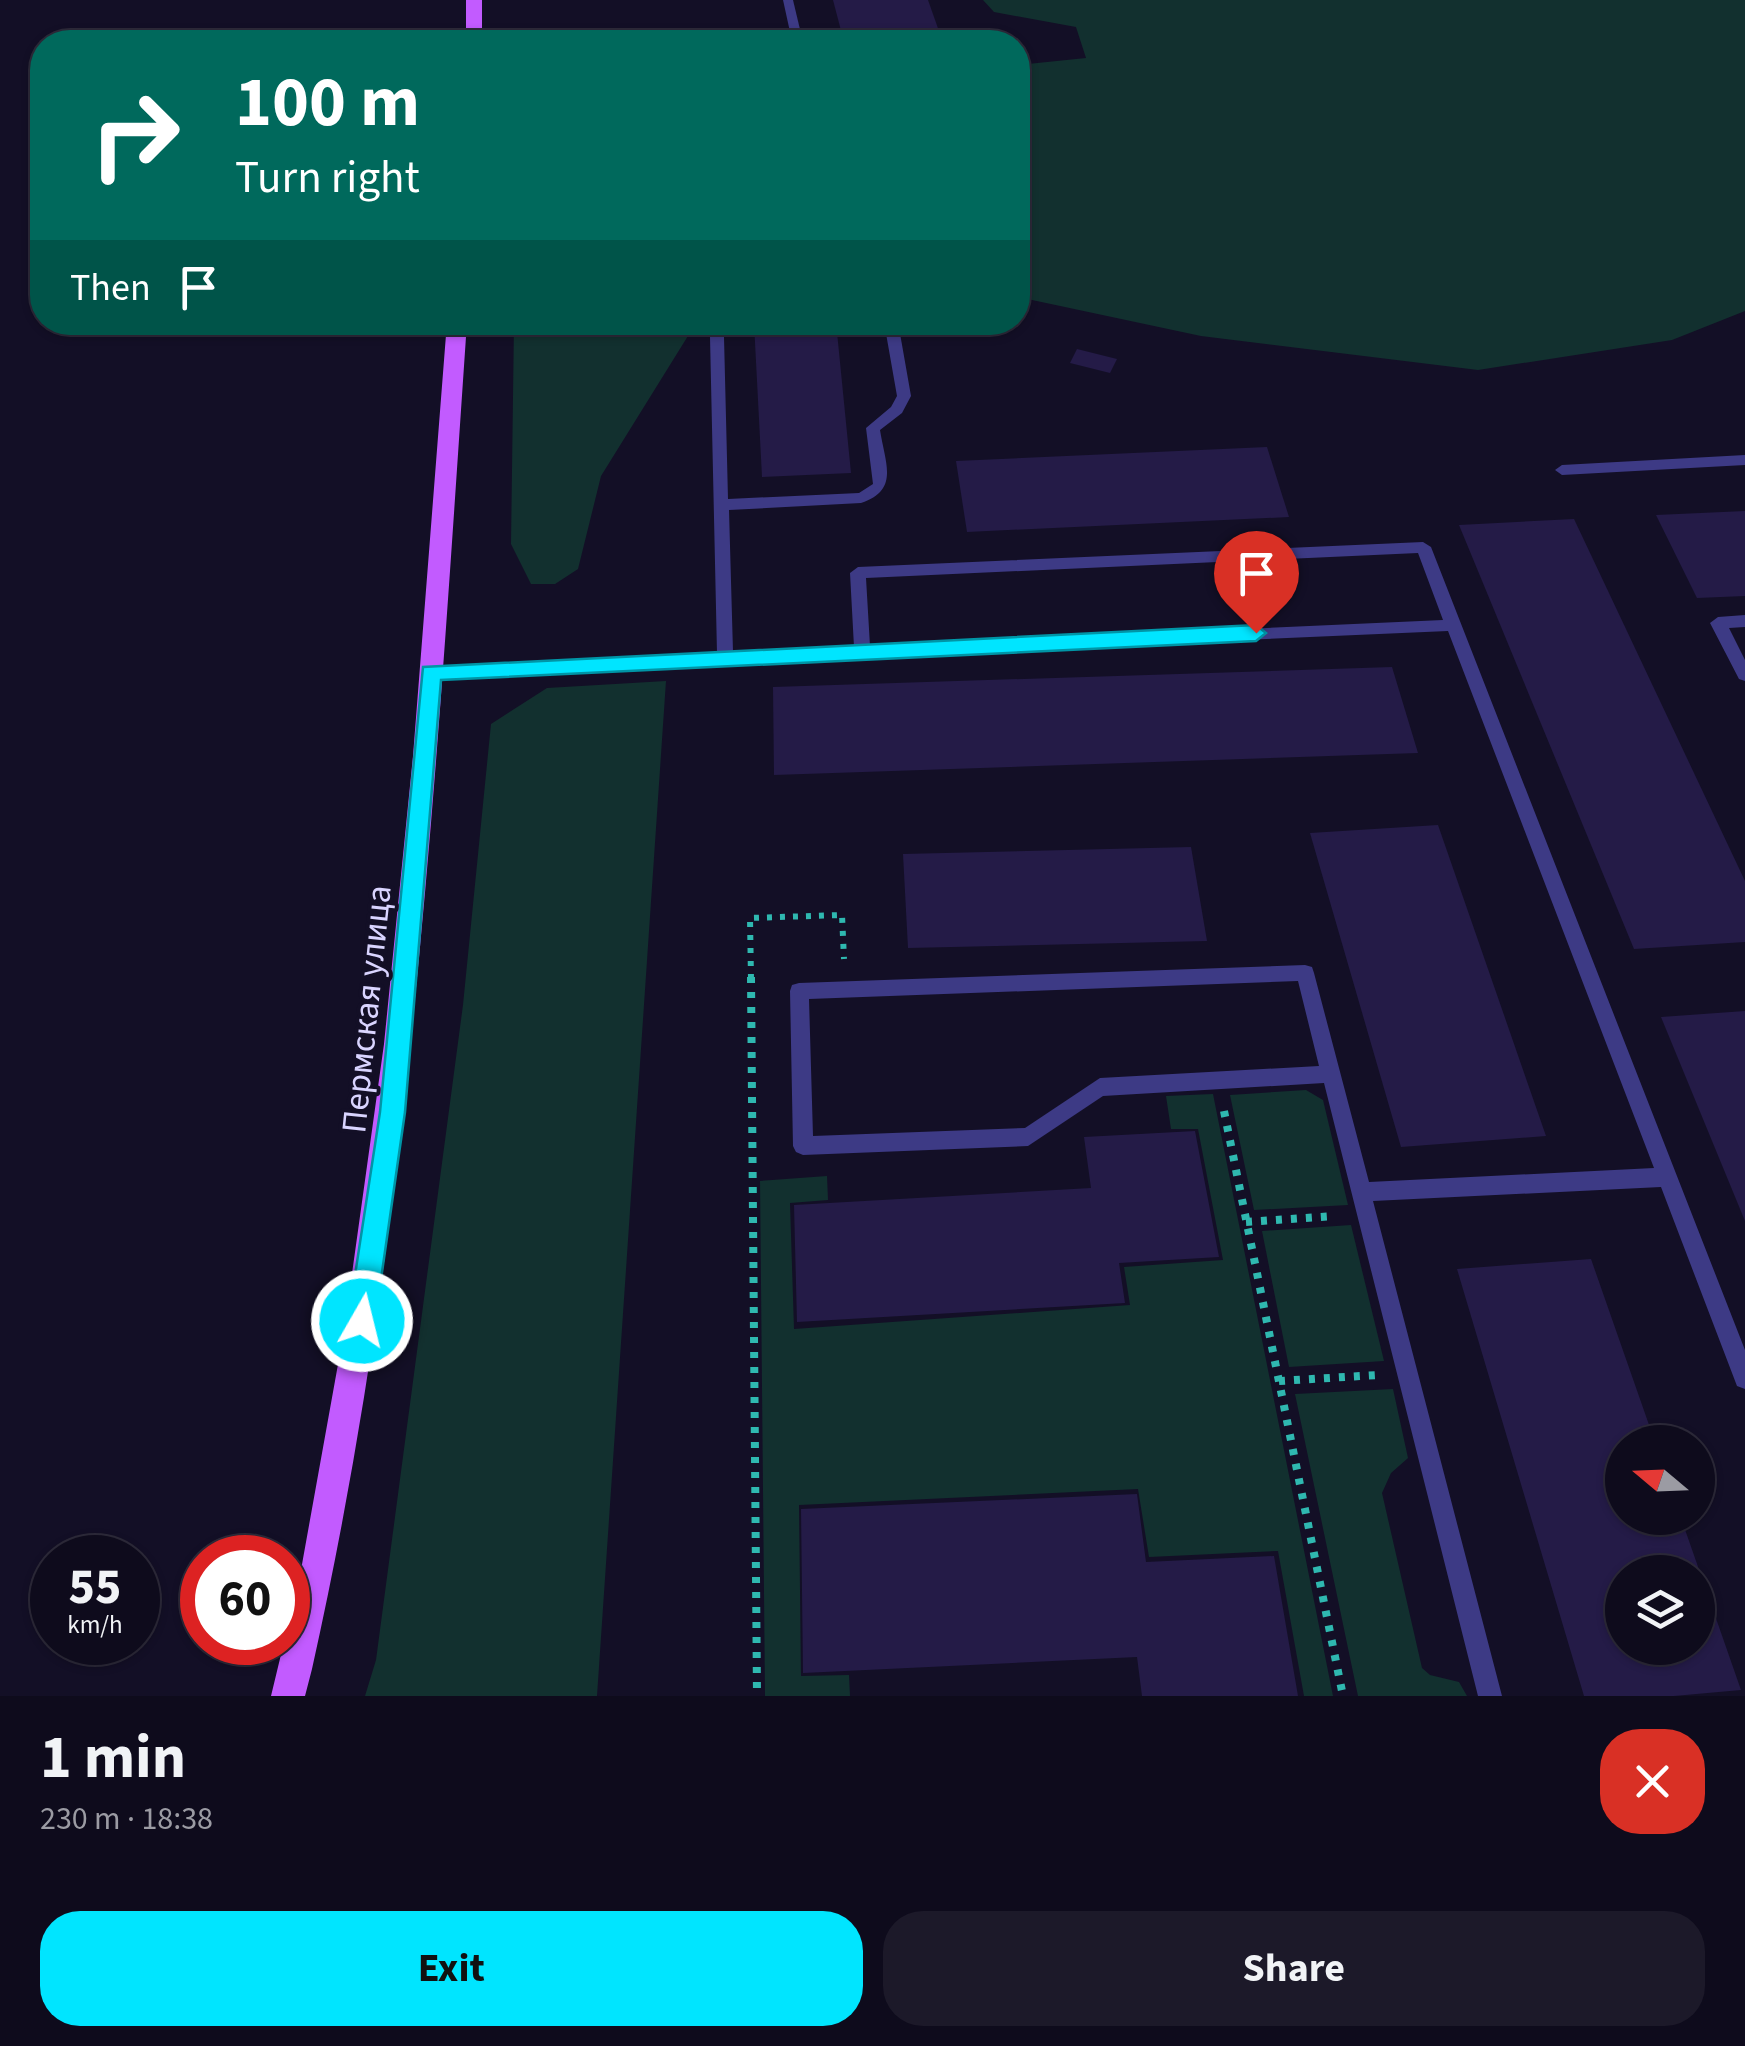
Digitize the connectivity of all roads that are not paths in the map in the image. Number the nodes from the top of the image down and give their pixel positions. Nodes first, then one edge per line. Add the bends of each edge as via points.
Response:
1 (474, 0) edge
2 (788, 0) edge
3 (474, 30) edge
4 (795, 30) edge
5 (456, 335) edge
6 (718, 335) edge
7 (893, 335) edge
8 (1745, 460) edge
9 (1562, 470) dead end
10 (721, 505) junction
11 (1745, 621) edge
12 (1453, 625) junction
13 (862, 650) junction
14 (725, 657) junction
15 (431, 672) junction
16 (1745, 675) edge
17 (1330, 1074) junction
18 (1667, 1176) junction
19 (1364, 1203) junction
20 (1745, 1378) edge
21 (288, 1696) edge
22 (1490, 1696) edge

1 - 3 main road
2 - 4 lane
5 - 15 main road, Пермская улица
6 - 10 lane
7 - 10 lane via 904,396 898,410 873,428 880,484 875,492
8 - 9 lane
10 - 14 lane
11 - 16 lane via 1718,623
12 - 13 lane
12 - 13 lane via 1423,547 858,574
12 - 18 lane
13 - 14 lane
14 - 15 lane
15 - 21 main road, Пермская улица via 392,1112 356,1356
17 - 17 lane via 1305,973 800,991 803,1146 1028,1137 1100,1087
17 - 19 lane
18 - 19 lane
18 - 20 lane
19 - 22 lane

